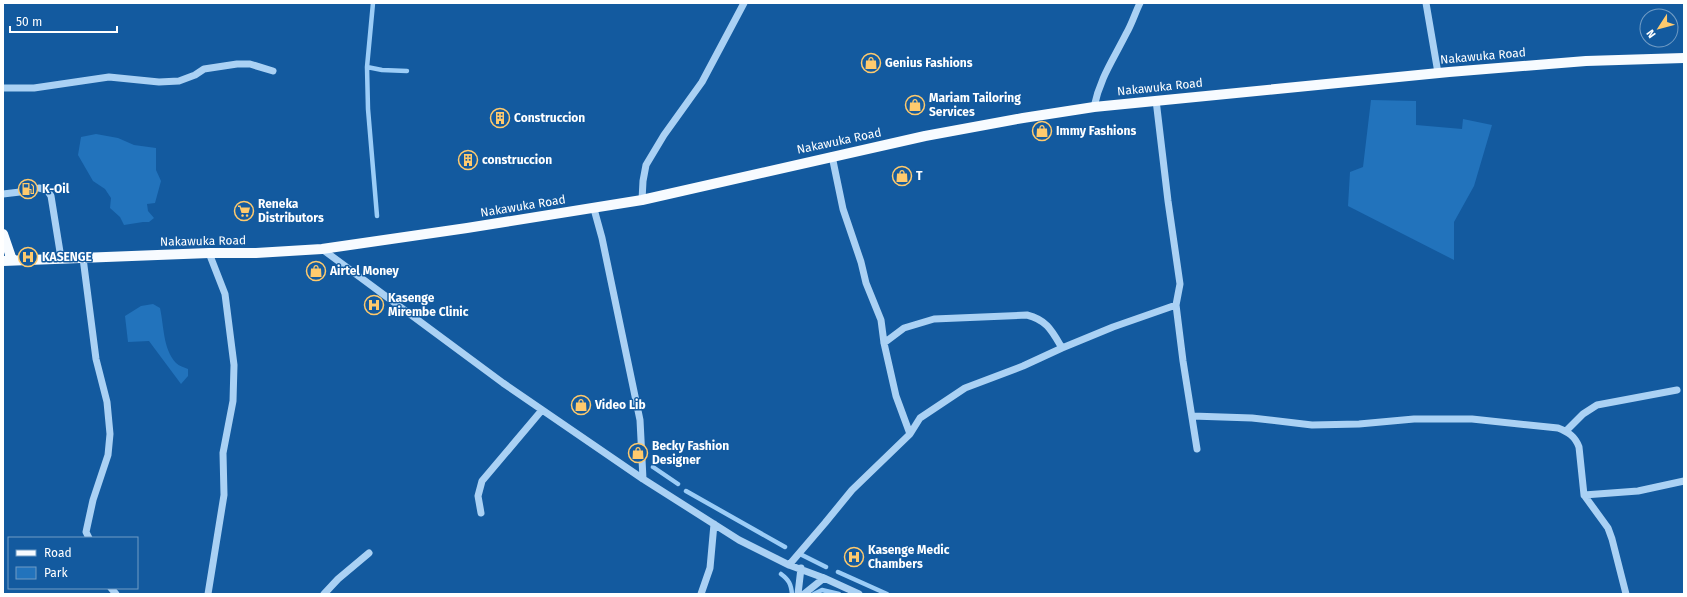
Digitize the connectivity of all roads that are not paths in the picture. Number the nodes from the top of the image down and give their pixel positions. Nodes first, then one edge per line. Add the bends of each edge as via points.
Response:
1 (743, 3) edge
2 (1140, 3) edge
3 (1426, 3) edge
4 (1684, 58) edge
5 (273, 71) dead end
6 (1438, 73) junction
7 (3, 88) edge
8 (1156, 100) junction
9 (1094, 107) junction
10 (832, 156) junction
11 (39, 188) dead end
12 (20, 192) tunnel mouth
13 (3, 194) edge
14 (642, 200) junction
15 (594, 208) junction
16 (3, 234) edge
17 (322, 249) junction
18 (209, 253) junction
19 (61, 258) junction
20 (83, 258) junction
21 (7, 260) edge
22 (1176, 305) junction
23 (884, 344) junction
24 (1062, 348) junction
25 (1677, 390) dead end
26 (542, 410) junction
27 (1192, 416) junction
28 (1566, 431) junction
29 (910, 434) junction
30 (1197, 449) dead end
31 (643, 480) junction
32 (1684, 481) edge
33 (1584, 495) junction
34 (481, 514) dead end
35 (714, 524) junction
36 (88, 537) edge
37 (369, 553) dead end
38 (789, 565) junction
39 (801, 568) junction
40 (824, 578) junction
41 (209, 585) junction
42 (202, 594) edge
43 (208, 594) edge
44 (324, 594) edge
45 (701, 594) edge
46 (798, 594) edge
47 (804, 594) edge
48 (859, 594) edge
49 (1626, 594) edge

1 - 14 street via 702,82 664,134 646,165 642,181
2 - 9 street via 1098,89
3 - 6 street
4 - 6 main road, Nakawuka Road via 1586,61
5 - 7 street via 250,64 237,64 204,69 179,81 160,82 109,77 34,88
6 - 8 main road, Nakawuka Road
8 - 9 main road, Nakawuka Road
8 - 22 street via 1180,284
9 - 10 main road, Nakawuka Road via 1022,118
10 - 14 main road, Nakawuka Road
10 - 23 street via 843,209 880,320
11 - 19 street via 47,190 51,196
12 - 13 street
14 - 15 main road, Nakawuka Road
15 - 17 main road, Nakawuka Road
15 - 31 street via 640,420
16 - 21 main road
17 - 18 main road, Nakawuka Road
17 - 26 street
18 - 20 main road, Nakawuka Road
18 - 41 street via 225,294 234,365 233,402 223,453 224,495
19 - 20 main road, Nakawuka Road
19 - 21 main road, Nakawuka Road
20 - 36 street via 96,359 107,402 110,434 108,455 93,500 86,532
22 - 24 street
22 - 27 street
23 - 24 street via 904,328 934,319 1027,315 1044,322
23 - 29 street via 896,396
24 - 29 street via 965,388 920,418
25 - 28 street via 1598,405 1583,414
26 - 31 street
26 - 34 street via 482,481 478,496
27 - 28 street via 1252,418 1312,425 1358,424 1414,418 1472,419
27 - 30 street
28 - 33 street via 1573,436 1579,447
29 - 38 street via 852,490
31 - 35 street
32 - 33 street via 1638,491
33 - 49 street via 1608,528
35 - 38 street via 739,540
35 - 45 street via 710,568
37 - 44 street
38 - 39 street
39 - 40 street
39 - 46 street
40 - 47 street
40 - 48 street
41 - 42 street
41 - 43 street

